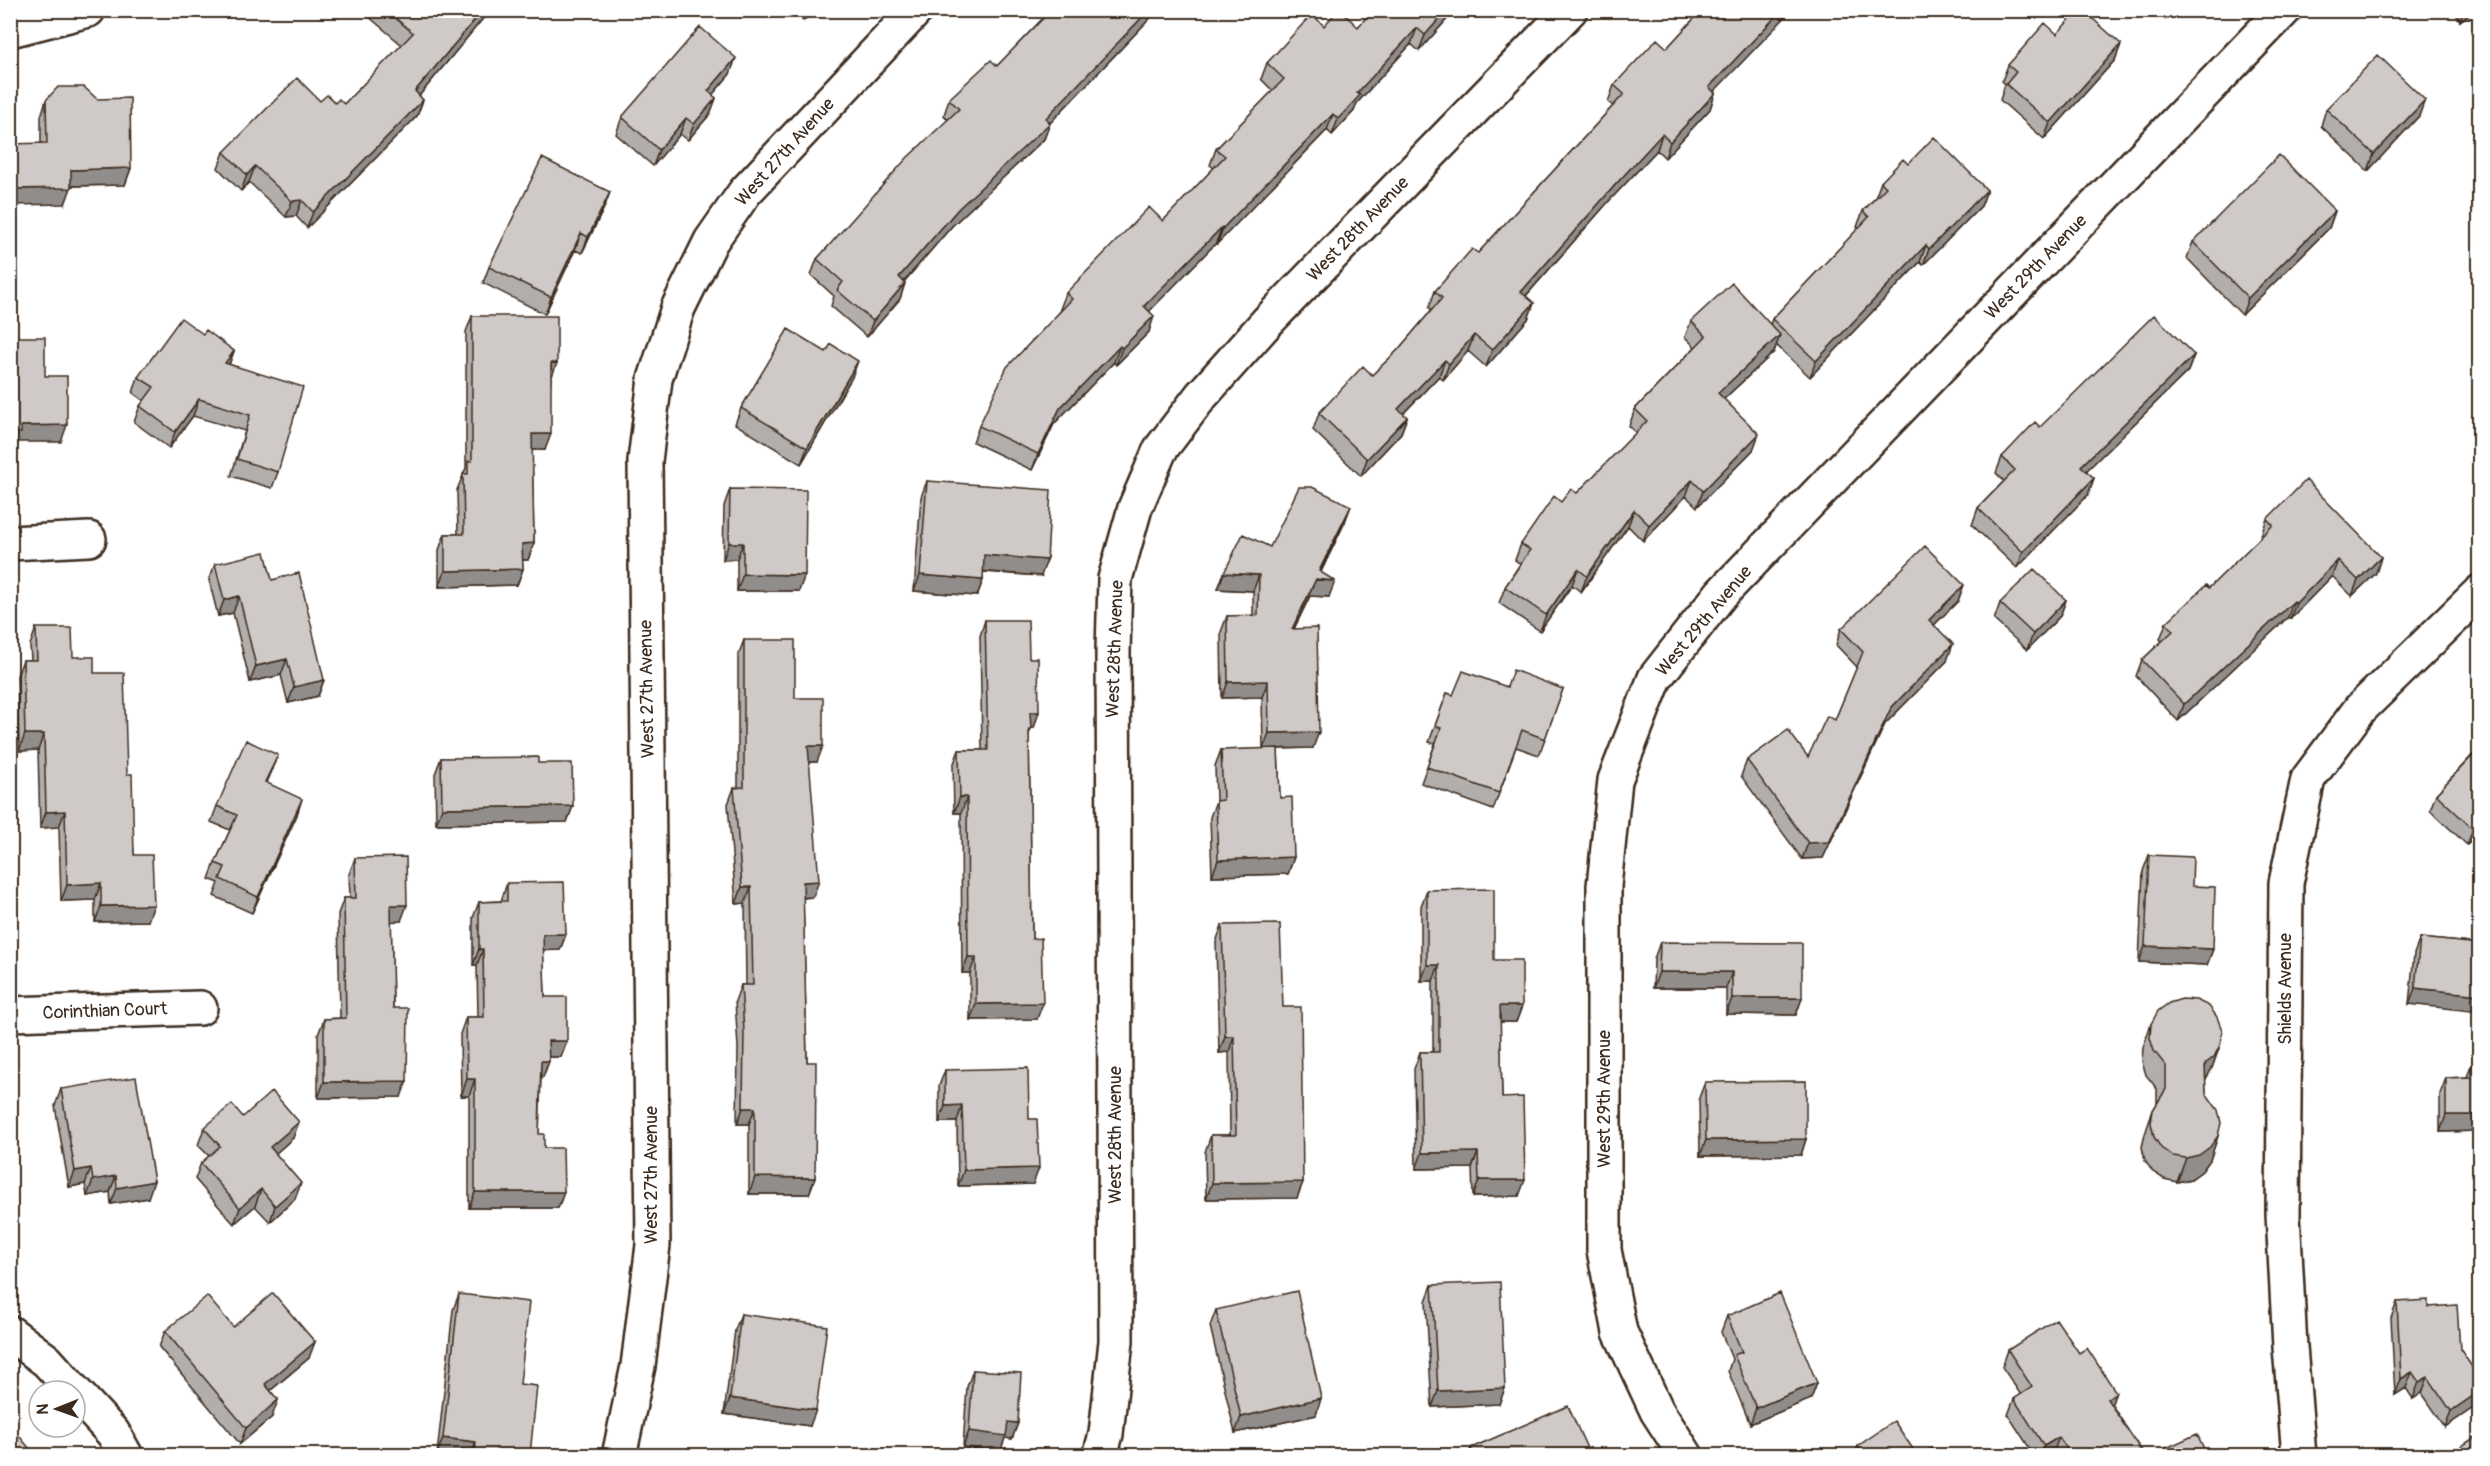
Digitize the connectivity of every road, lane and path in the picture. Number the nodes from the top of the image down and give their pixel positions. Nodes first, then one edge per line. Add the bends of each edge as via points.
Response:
1 (88, 10) edge
2 (916, 10) edge
3 (1570, 10) edge
4 (2284, 10) edge
5 (10, 30) edge
6 (88, 540) dead end
7 (10, 543) edge
8 (2480, 592) edge
9 (200, 1008) dead end
10 (10, 1014) edge
11 (10, 1333) edge
12 (63, 1379) edge
13 (87, 1404) edge
14 (126, 1455) edge
15 (619, 1455) edge
16 (1100, 1455) edge
17 (1686, 1455) edge
18 (2299, 1455) edge

1 - 5 street
2 - 15 street, West 27th Avenue via 745,192 711,241 683,299 655,379 645,461 653,1245 638,1366
3 - 16 street, West 28th Avenue via 1268,321 1201,396 1160,450 1135,507 1116,579 1115,600 1116,1341 1106,1434
4 - 17 street, West 29th Avenue via 1721,594 1655,678 1615,780 1604,886 1604,1250 1620,1332 1657,1411
6 - 7 street
8 - 18 street, Shields Avenue via 2360,709 2308,779 2288,871 2283,1214
9 - 10 street, Corinthian Court
11 - 12 street
13 - 14 street via 113,1433

